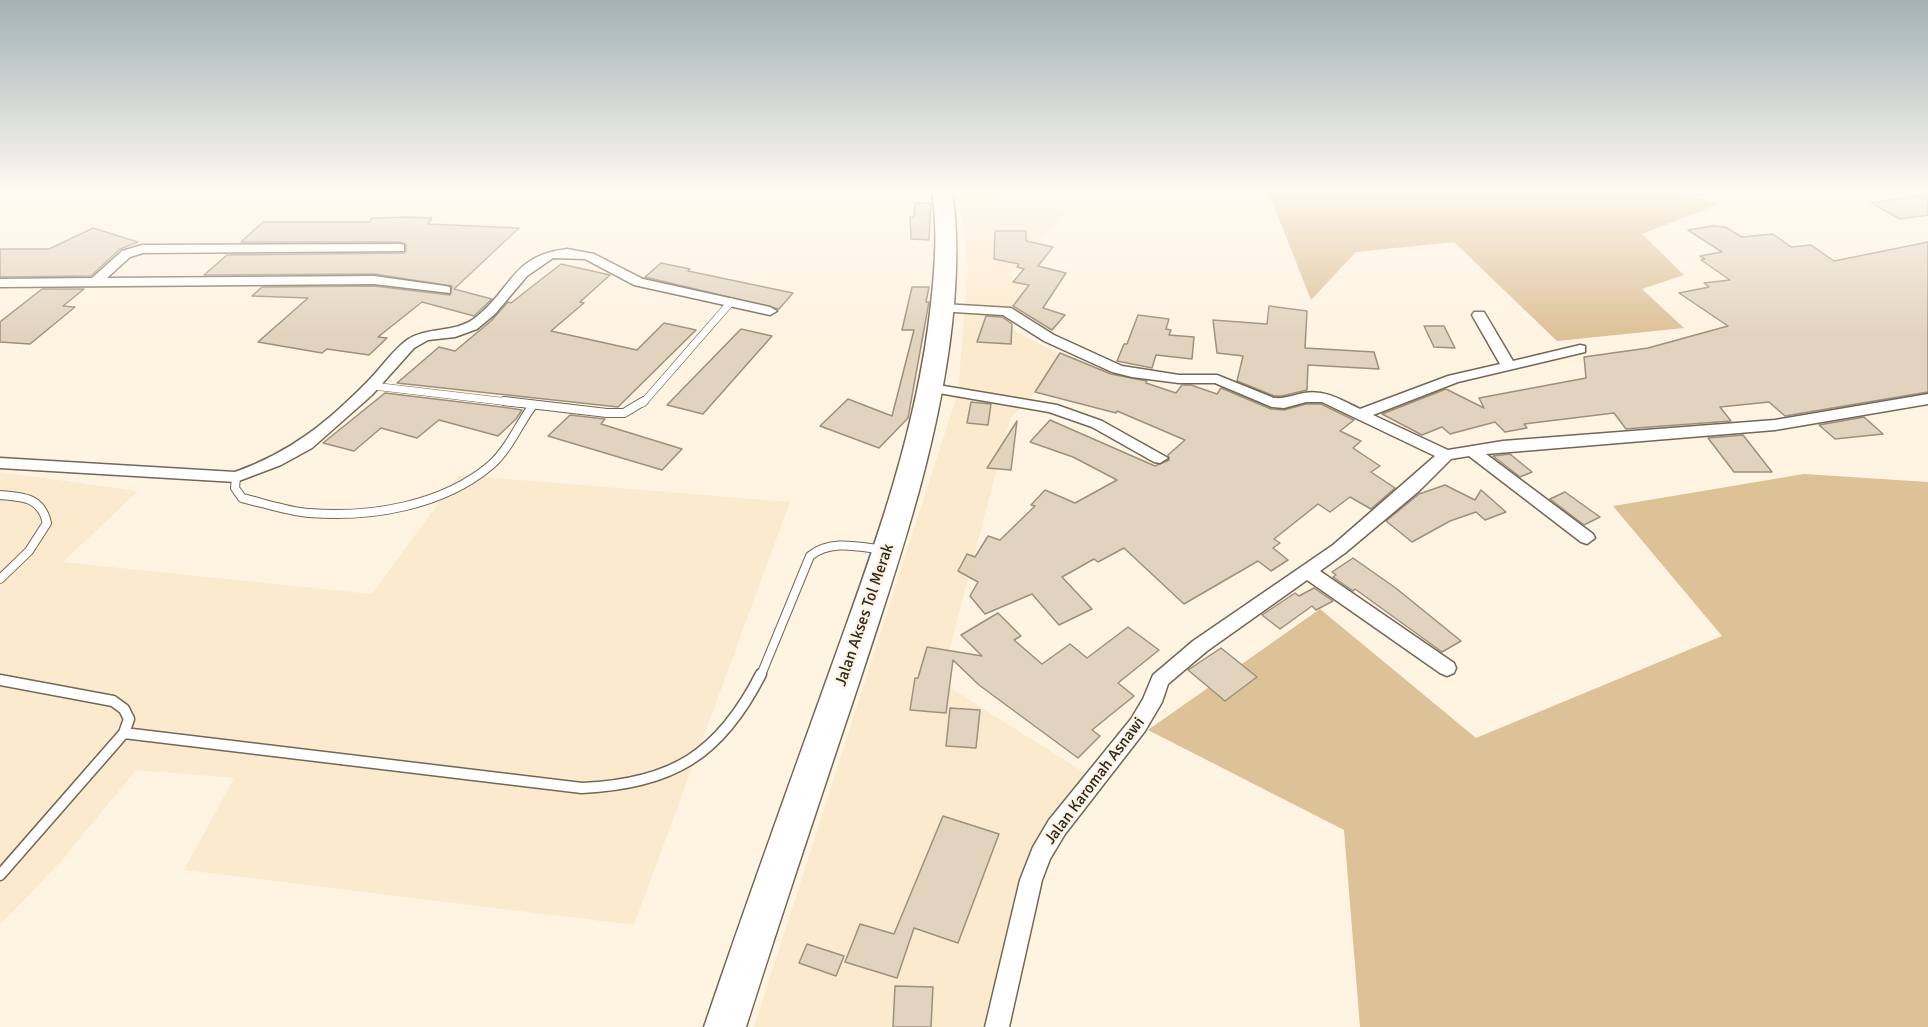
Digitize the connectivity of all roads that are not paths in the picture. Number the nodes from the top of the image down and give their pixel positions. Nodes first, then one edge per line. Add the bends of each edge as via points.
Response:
1 (945, 239) edge
2 (400, 248) dead end
3 (0, 283) edge
4 (95, 283) junction
5 (445, 290) dead end
6 (731, 302) junction
7 (943, 308) junction
8 (770, 311) dead end
9 (1479, 315) dead end
10 (1580, 349) dead end
11 (1508, 365) junction
12 (373, 386) junction
13 (932, 388) junction
14 (1928, 399) edge
15 (532, 405) junction
16 (1358, 415) junction
17 (1471, 450) junction
18 (1446, 455) junction
19 (1160, 458) dead end
20 (0, 463) edge
21 (236, 477) junction
22 (0, 495) edge
23 (1587, 538) dead end
24 (887, 550) junction
25 (1308, 572) junction
26 (0, 579) edge
27 (1447, 668) dead end
28 (0, 680) edge
29 (124, 734) junction
30 (0, 875) edge
31 (725, 1027) edge
32 (997, 1027) edge

1 - 7 highway, Jalan Akses Tol Merak
2 - 4 street via 141,249 126,254
3 - 4 street
4 - 5 street via 374,280
6 - 8 street
6 - 12 street via 639,282 594,256 551,255 535,260 489,314 473,326 459,333 417,340
6 - 15 lane via 640,406 607,413
7 - 13 highway, Jalan Akses Tol Merak
7 - 16 street via 1006,312 1049,338 1117,369 1147,376 1217,380 1272,402 1325,398
9 - 11 street
10 - 11 street
11 - 16 street via 1453,379
12 - 15 lane
12 - 21 street via 300,449
13 - 19 street via 1072,414
13 - 24 highway, Jalan Akses Tol Merak via 908,486
14 - 17 street via 1775,425
15 - 21 lane via 493,464 467,482 428,499 361,514 307,513 242,498 235,488
16 - 18 street
17 - 18 street
17 - 23 street
18 - 25 street, Jalan Karomah Asnawi via 1413,487
20 - 21 street
22 - 26 lane via 30,498 44,510 47,523 29,551
24 - 29 lane via 834,546 815,550 753,694 719,738 686,766 640,783 582,788
24 - 31 highway, Jalan Akses Tol Merak
25 - 27 street
25 - 32 street, Jalan Karomah Asnawi via 1200,646 1160,680 1138,725 1057,827 1031,880
28 - 29 lane via 113,701 129,719
29 - 30 lane

